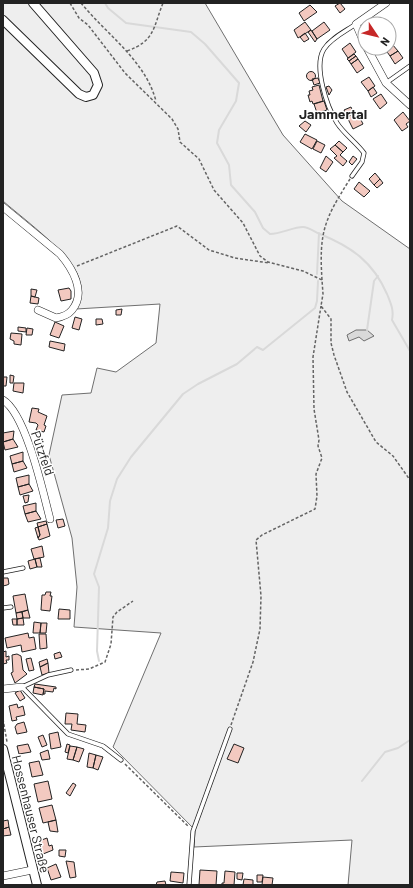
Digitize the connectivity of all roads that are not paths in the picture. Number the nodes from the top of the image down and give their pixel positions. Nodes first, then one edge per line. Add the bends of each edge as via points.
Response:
1 (33, 3) edge
2 (386, 3) edge
3 (3, 20) edge
4 (356, 24) joint
5 (371, 56) edge
6 (410, 66) edge
7 (386, 83) junction
8 (410, 105) edge
9 (352, 176) road end
10 (3, 207) edge
11 (38, 310) dead end
12 (3, 400) edge
13 (50, 519) dead end
14 (23, 568) dead end
15 (3, 572) edge
16 (11, 607) dead end
17 (3, 608) edge
18 (71, 670) road end
19 (22, 686) junction
20 (3, 689) edge
21 (230, 728) road end
22 (3, 749) edge
23 (121, 760) road end
24 (32, 870) junction
25 (3, 876) edge
26 (37, 885) edge
27 (189, 885) edge

1 - 3 street via 94,73 98,85 93,95 86,97 79,94
2 - 4 street
4 - 9 lane via 326,46 319,67 332,114 340,127 364,153 362,162
5 - 7 street
6 - 7 lane
7 - 8 street
10 - 11 street via 60,254 70,268 79,291 79,298 67,314 56,318
12 - 13 street, Pützfeld via 10,407 30,444
14 - 15 lane
16 - 17 lane
18 - 19 lane via 48,675
19 - 20 street
19 - 23 lane via 68,734 103,746
21 - 27 lane via 193,831
22 - 24 street, Hossenhauser Straße
24 - 25 street
24 - 26 street, Hossenhauser Straße

